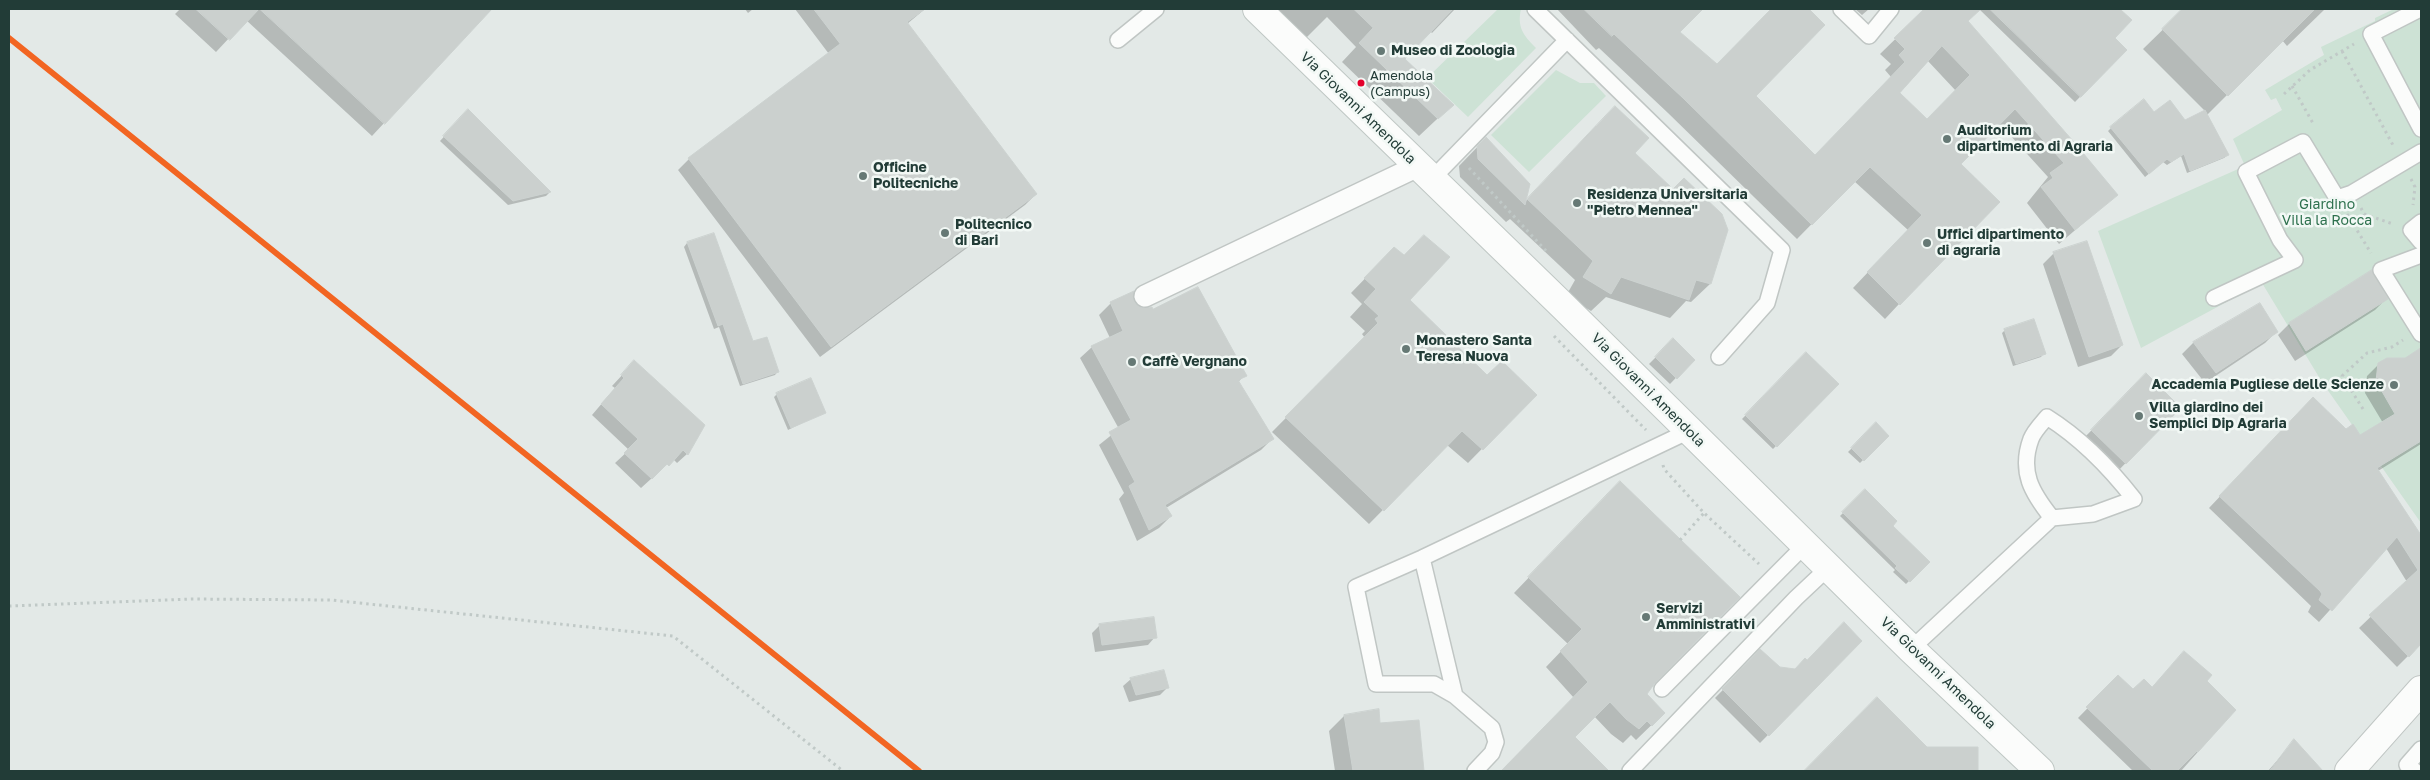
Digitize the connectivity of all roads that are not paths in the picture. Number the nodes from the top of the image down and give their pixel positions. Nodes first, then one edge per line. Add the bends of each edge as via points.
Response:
1 (1156, 9) edge
2 (1257, 9) edge
3 (1535, 9) edge
4 (1841, 9) edge
5 (1892, 9) edge
6 (2420, 9) edge
7 (1118, 40) dead end
8 (1567, 40) junction
9 (2421, 128) edge
10 (2421, 152) edge
11 (1425, 173) junction
12 (2421, 222) edge
13 (2421, 242) edge
14 (2421, 255) edge
15 (1145, 296) dead end
16 (2214, 298) dead end
17 (2420, 333) edge
18 (1719, 357) dead end
19 (1689, 431) junction
20 (2052, 518) junction
21 (1805, 545) junction
22 (1422, 558) junction
23 (1829, 567) junction
24 (1911, 649) junction
25 (1662, 689) dead end
26 (2421, 690) edge
27 (1455, 696) junction
28 (2421, 749) edge
29 (1474, 771) edge
30 (1630, 771) edge
31 (2040, 771) edge
32 (2349, 771) edge
33 (2415, 771) edge

1 - 7 lane
2 - 11 main road, Via Giovanni Amendola
3 - 8 lane
4 - 5 lane via 1869,36
6 - 9 lane via 2371,34
8 - 11 lane
8 - 18 lane via 1782,250 1767,303
10 - 16 lane via 2352,193 2337,198 2303,142 2246,172 2280,240 2295,260
11 - 15 street
11 - 19 main road, Via Giovanni Amendola
12 - 13 lane via 2411,230
14 - 17 lane via 2381,270
19 - 21 main road, Via Giovanni Amendola
19 - 22 lane
20 - 20 lane via 2093,514 2134,499 2114,474 2072,433 2047,417 2031,438 2025,470 2035,497
20 - 24 lane
21 - 23 main road, Via Giovanni Amendola
21 - 25 lane
22 - 27 lane
22 - 27 lane via 1356,587 1376,684 1434,684
23 - 24 main road, Via Giovanni Amendola
23 - 30 lane
24 - 31 main road, Via Giovanni Amendola
26 - 32 main road
27 - 29 lane via 1492,728 1496,742 1492,753
28 - 33 lane via 2407,765

